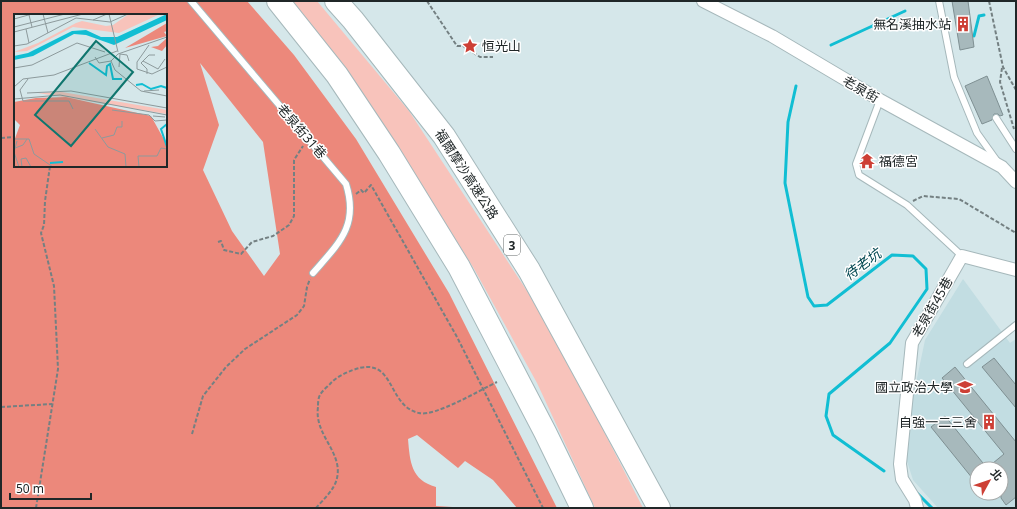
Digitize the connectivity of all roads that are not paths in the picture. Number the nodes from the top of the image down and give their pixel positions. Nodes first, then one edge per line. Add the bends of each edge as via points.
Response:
1 (190, 1) edge
2 (278, 1) edge
3 (336, 1) edge
4 (703, 1) edge
5 (939, 1) edge
6 (880, 100) junction
7 (996, 118) dead end
8 (1016, 149) edge
9 (1002, 167) junction
10 (1016, 182) edge
11 (962, 256) junction
12 (1016, 270) edge
13 (313, 273) road end
14 (1016, 325) edge
15 (967, 364) dead end
16 (582, 508) edge
17 (659, 508) edge
18 (917, 508) edge

1 - 13 lane, 老泉街31巷 via 346,184 351,199 348,226 337,245
2 - 16 highway via 337,75 389,153 459,267
3 - 17 highway, 福爾摩沙高速公路 / 3 via 444,136 529,270
4 - 6 street, 老泉街 via 772,36
5 - 9 lane via 954,77 977,133
6 - 9 street, 老泉街
6 - 11 lane via 856,164 859,175 907,205
7 - 8 lane
9 - 10 street, 老泉街
11 - 12 street
11 - 18 street, 老泉街45巷 via 912,343 900,464 902,479
14 - 15 lane

